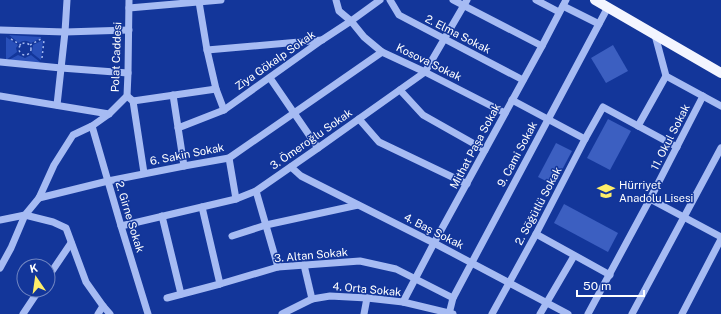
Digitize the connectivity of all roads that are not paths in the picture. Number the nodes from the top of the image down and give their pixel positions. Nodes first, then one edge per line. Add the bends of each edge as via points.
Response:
1 (67, 0) edge
2 (129, 0) edge
3 (221, 0) edge
4 (336, 0) edge
5 (380, 0) edge
6 (390, 0) edge
7 (453, 0) edge
8 (536, 0) edge
9 (595, 0) edge
10 (199, 2) junction
11 (466, 3) edge
12 (563, 6) edge
13 (608, 7) junction
14 (129, 8) junction
15 (351, 21) junction
16 (599, 24) junction
17 (0, 30) edge
18 (129, 30) junction
19 (65, 32) junction
20 (654, 35) junction
21 (445, 39) junction
22 (322, 40) junction
23 (542, 46) junction
24 (207, 50) junction
25 (382, 52) junction
26 (0, 62) edge
27 (61, 68) junction
28 (425, 72) junction
29 (128, 73) junction
30 (721, 74) edge
31 (666, 76) junction
32 (270, 78) junction
33 (523, 80) junction
34 (216, 89) junction
35 (400, 90) junction
36 (173, 95) junction
37 (0, 96) edge
38 (127, 96) junction
39 (703, 96) junction
40 (512, 100) junction
41 (133, 101) junction
42 (57, 105) junction
43 (721, 106) edge
44 (224, 110) junction
45 (294, 113) junction
46 (505, 113) junction
47 (109, 114) junction
48 (359, 119) junction
49 (548, 119) junction
50 (92, 126) junction
51 (638, 126) junction
52 (178, 128) junction
53 (585, 139) junction
54 (677, 147) junction
55 (318, 148) junction
56 (721, 148) edge
57 (485, 150) junction
58 (229, 158) junction
59 (184, 166) junction
60 (291, 167) junction
61 (144, 173) junction
62 (108, 181) junction
63 (467, 184) junction
64 (256, 191) junction
65 (39, 198) junction
66 (236, 199) junction
67 (650, 199) junction
68 (358, 205) junction
69 (202, 207) junction
70 (25, 215) junction
71 (162, 216) junction
72 (684, 217) junction
73 (0, 220) edge
74 (266, 225) junction
75 (121, 226) junction
76 (536, 234) junction
77 (232, 236) dead end
78 (721, 238) edge
79 (71, 243) junction
80 (434, 243) junction
81 (574, 256) junction
82 (472, 263) junction
83 (56, 265) edge
84 (304, 265) junction
85 (278, 267) junction
86 (0, 268) edge
87 (610, 274) junction
88 (415, 279) junction
89 (509, 283) junction
90 (220, 284) junction
91 (181, 294) junction
92 (34, 298) edge
93 (167, 298) dead end
94 (366, 298) junction
95 (453, 298) junction
96 (312, 299) junction
97 (403, 302) junction
98 (547, 302) junction
99 (103, 306) junction
100 (298, 310) edge
101 (23, 314) edge
102 (98, 314) edge
103 (110, 314) edge
104 (148, 314) edge
105 (282, 314) edge
106 (364, 314) edge
107 (451, 314) edge
108 (492, 314) edge
109 (540, 314) edge
110 (568, 314) edge
111 (588, 314) edge
112 (632, 314) edge
113 (682, 314) edge

1 - 19 street
2 - 14 street, Polat Caddesi
3 - 10 street
4 - 15 street, Kosova Sokak via 339,11
5 - 15 street, Ziya Gökalp Sokak
6 - 21 street, 2. Elma Sokak via 399,15
7 - 11 street
8 - 12 street
9 - 13 main road
10 - 14 street
10 - 24 street
11 - 21 street, 3. Ömeroğlu Sokak
11 - 23 street
12 - 16 street
12 - 23 street, Mithat Paşa Sokak
13 - 16 street, 9. Cami Sokak
13 - 20 main road
14 - 18 street, Polat Caddesi
15 - 22 street, Ziya Gökalp Sokak
15 - 25 street, Kosova Sokak via 364,37
16 - 49 street, 9. Cami Sokak
17 - 19 street
18 - 19 street
18 - 29 street, Polat Caddesi
19 - 27 street
20 - 30 main road
20 - 31 street
21 - 28 street, 3. Ömeroğlu Sokak
21 - 33 street, 2. Elma Sokak
22 - 24 street
22 - 32 street, Ziya Gökalp Sokak
23 - 33 street, Mithat Paşa Sokak
24 - 34 street
25 - 28 street, Kosova Sokak
25 - 45 street, 6. Sakin Sokak
26 - 27 street
27 - 29 street
27 - 42 street
28 - 35 street, 3. Ömeroğlu Sokak
28 - 46 street, Kosova Sokak
29 - 38 street, Polat Caddesi
31 - 39 street
31 - 51 street
32 - 44 street, Ziya Gökalp Sokak
32 - 45 street
33 - 40 street, Mithat Paşa Sokak
34 - 36 street
34 - 44 street
35 - 48 street, 3. Ömeroğlu Sokak
35 - 57 street via 423,115
36 - 41 street
36 - 52 street
37 - 42 street
38 - 41 street
38 - 47 street, Polat Caddesi
39 - 43 street
39 - 54 street, 11. Okul Sokak
40 - 46 street, Mithat Paşa Sokak
40 - 49 street
41 - 61 street
42 - 47 street
44 - 52 street, Ziya Gökalp Sokak
45 - 55 street
45 - 58 street, 6. Sakin Sokak
46 - 57 street, Mithat Paşa Sokak
47 - 50 street, Polat Caddesi
48 - 55 street, 3. Ömeroğlu Sokak
48 - 63 street via 379,142
49 - 53 street
49 - 82 street, 9. Cami Sokak
50 - 62 street, 2. Girne Sokak
50 - 65 street, Polat Caddesi via 73,135 54,165
51 - 53 street, 2. Söğütlü Sokak via 603,107
51 - 54 street
52 - 59 street
53 - 76 street, 2. Söğütlü Sokak
54 - 67 street, 11. Okul Sokak
55 - 60 street, 3. Ömeroğlu Sokak
56 - 72 street
57 - 63 street, Mithat Paşa Sokak
58 - 59 street, 6. Sakin Sokak
58 - 66 street
59 - 61 street, 6. Sakin Sokak
60 - 64 street, 3. Ömeroğlu Sokak
60 - 68 street, 4. Baş Sokak via 301,176
61 - 62 street, 6. Sakin Sokak
62 - 65 street, 6. Sakin Sokak
62 - 75 street, 2. Girne Sokak
63 - 80 street, Mithat Paşa Sokak
64 - 66 street, 3. Ömeroğlu Sokak
64 - 74 street
65 - 70 street, Polat Caddesi
66 - 69 street, 3. Ömeroğlu Sokak
67 - 72 street
67 - 87 street, 11. Okul Sokak
68 - 74 street
68 - 80 street, 4. Baş Sokak
69 - 71 street, 3. Ömeroğlu Sokak
69 - 90 street
70 - 73 street
70 - 79 street via 66,228
70 - 86 street, Polat Caddesi
71 - 75 street, 3. Ömeroğlu Sokak
71 - 91 street
72 - 78 street
72 - 112 street
74 - 77 street
74 - 85 street
75 - 104 street, 2. Girne Sokak
76 - 81 street
76 - 89 street, 2. Söğütlü Sokak
78 - 113 street
79 - 83 street
79 - 99 street via 86,282
80 - 82 street, 4. Baş Sokak
80 - 88 street, Mithat Paşa Sokak
81 - 87 street
81 - 98 street
82 - 89 street, 4. Baş Sokak
82 - 95 street, 9. Cami Sokak
84 - 85 street, 3. Altan Sokak
84 - 88 street, 3. Altan Sokak via 360,261 396,269
84 - 96 street
85 - 90 street, 3. Altan Sokak
87 - 111 street, 11. Okul Sokak
88 - 95 street, 3. Altan Sokak
88 - 97 street, Mithat Paşa Sokak
89 - 98 street, 4. Baş Sokak
89 - 108 street, 2. Söğütlü Sokak
90 - 91 street, 3. Altan Sokak
91 - 93 street, 3. Altan Sokak
92 - 101 street
94 - 96 street, 4. Orta Sokak via 330,296
94 - 97 street, 4. Orta Sokak
94 - 106 street
95 - 107 street, 9. Cami Sokak
96 - 100 street, 4. Orta Sokak
97 - 107 street, 4. Orta Sokak
98 - 109 street
98 - 110 street, 4. Baş Sokak
99 - 102 street
99 - 103 street
100 - 105 street, 4. Orta Sokak

